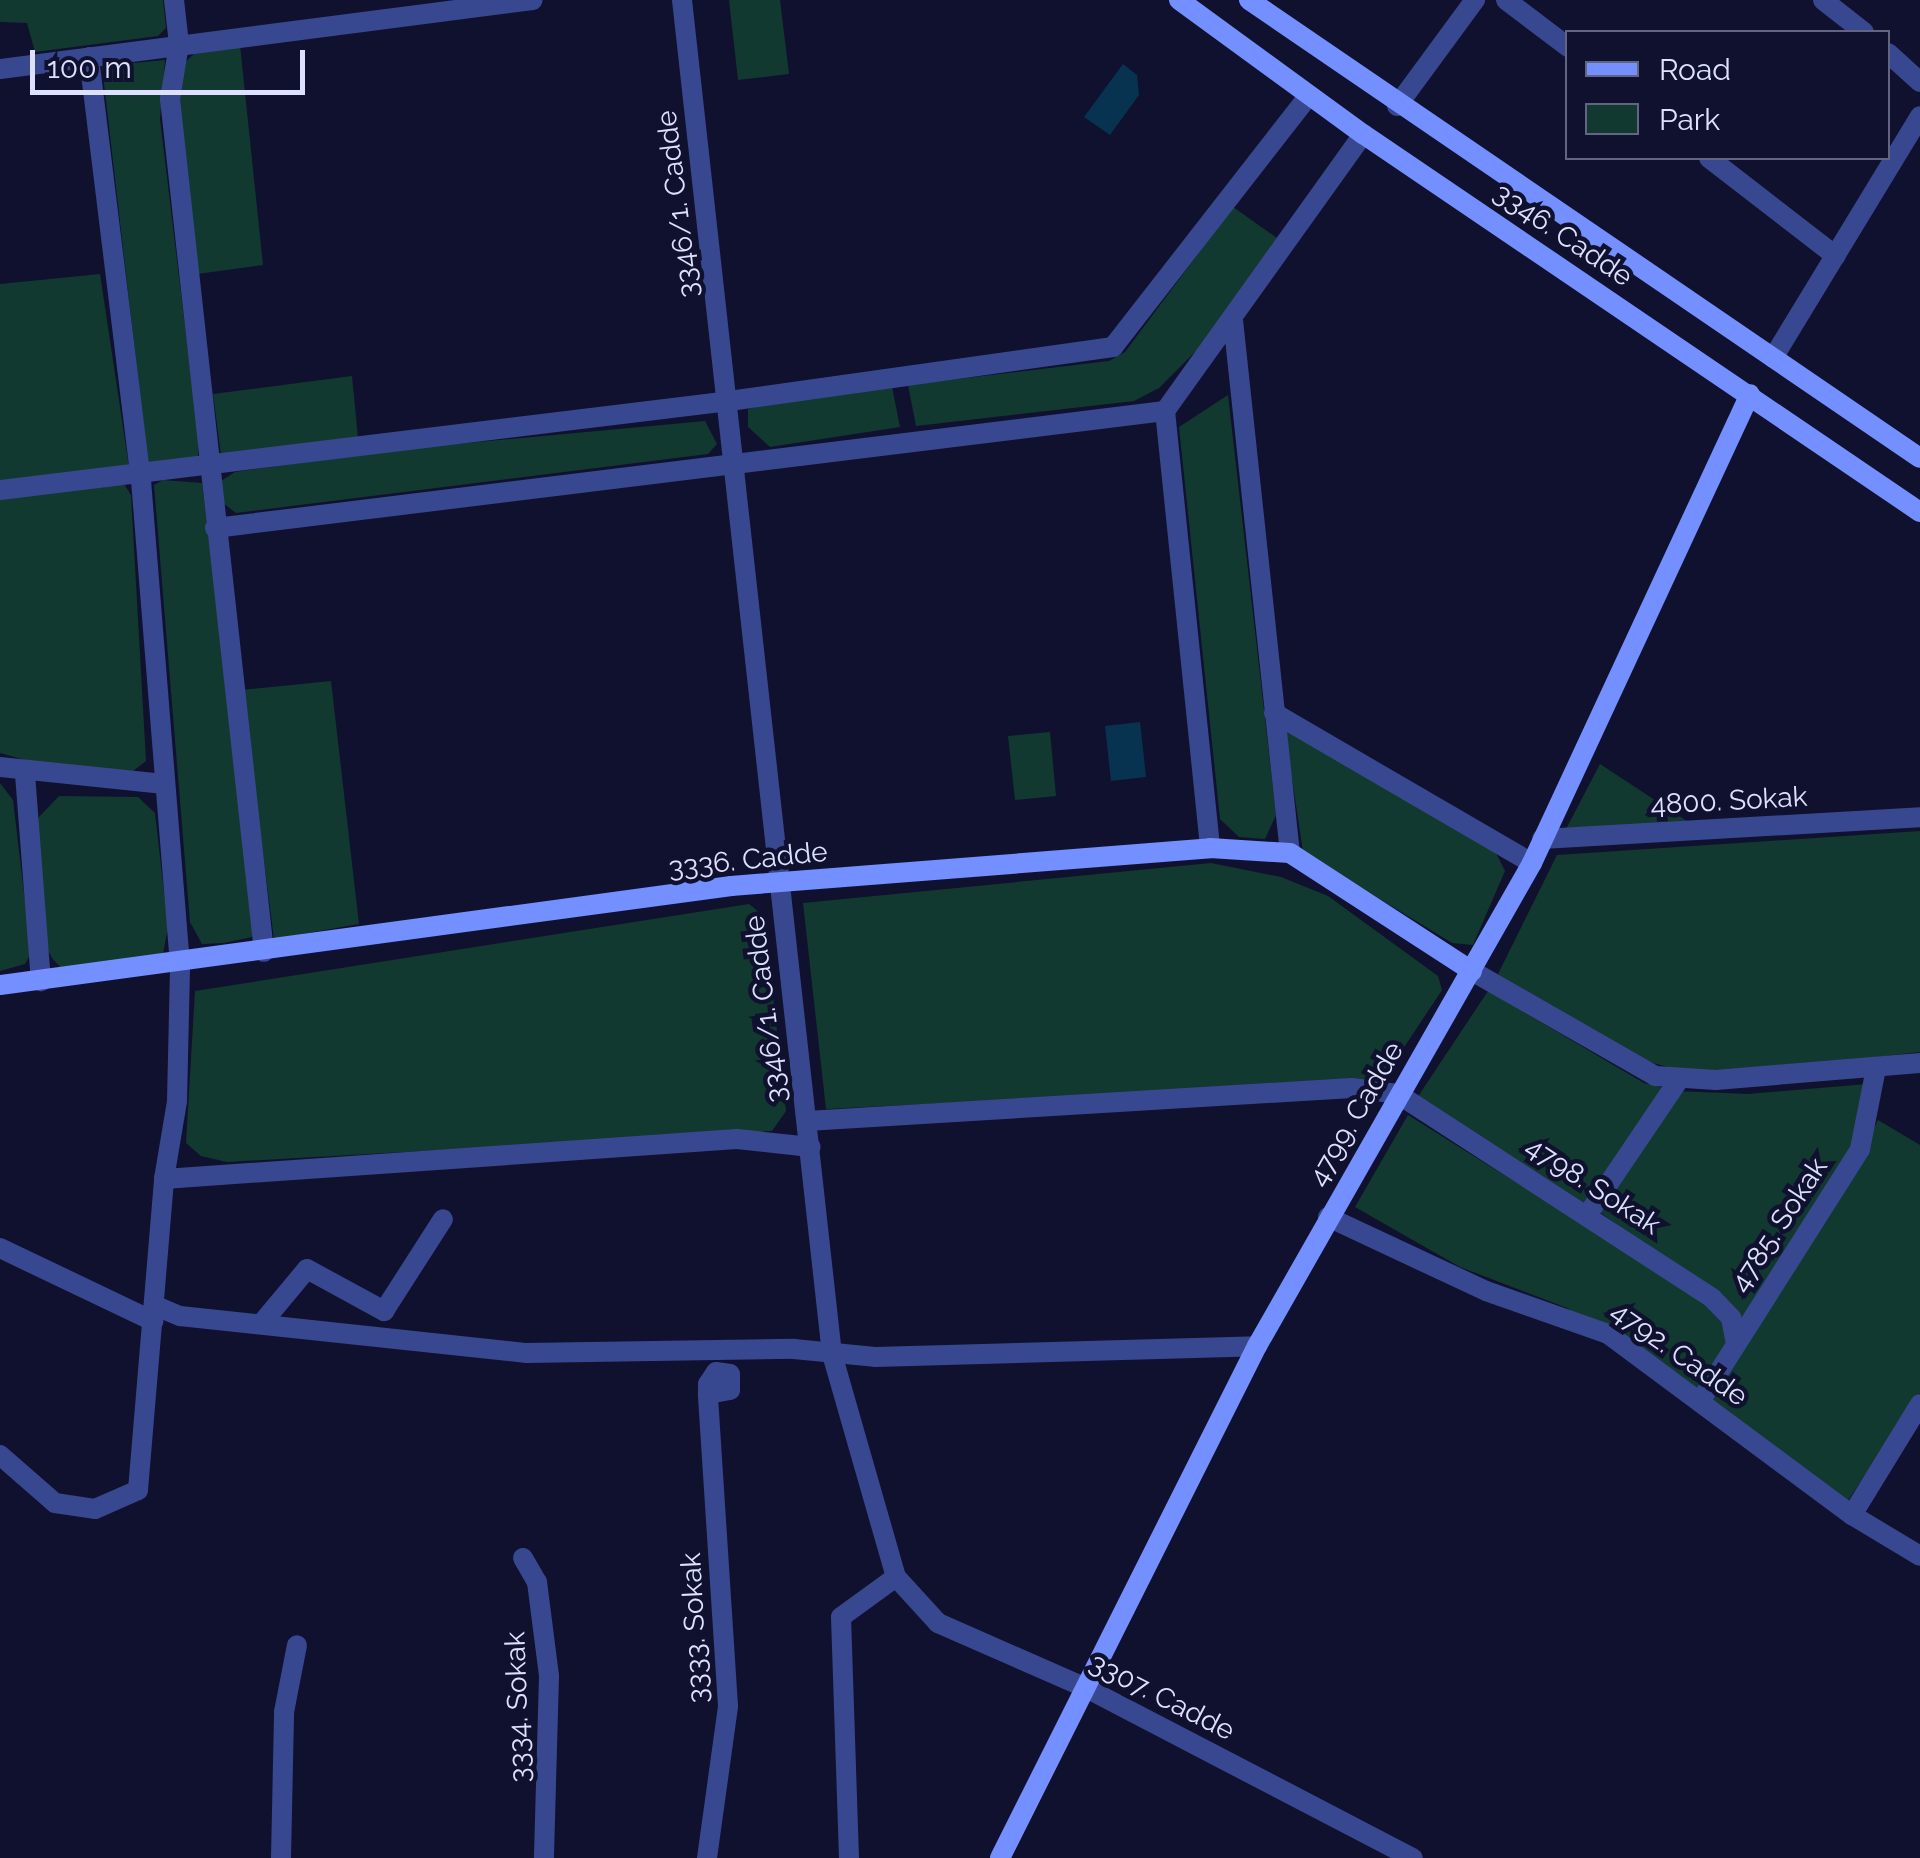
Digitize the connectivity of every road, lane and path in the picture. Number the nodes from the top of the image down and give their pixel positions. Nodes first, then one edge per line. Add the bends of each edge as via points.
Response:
1 (174, 0) edge
2 (533, 0) edge
3 (682, 0) edge
4 (1178, 0) edge
5 (1249, 0) edge
6 (1475, 0) edge
7 (1506, 0) edge
8 (1823, 0) edge
9 (1853, 9) edge
10 (179, 44) junction
11 (1565, 45) edge
12 (1890, 55) edge
13 (89, 57) junction
14 (0, 69) edge
15 (1920, 82) edge
16 (1309, 96) junction
17 (1397, 106) junction
18 (1920, 116) edge
19 (1362, 134) junction
20 (1712, 160) edge
21 (1836, 256) junction
22 (1233, 320) junction
23 (1773, 358) junction
24 (1750, 394) junction
25 (729, 402) junction
26 (1165, 411) junction
27 (1920, 458) edge
28 (738, 460) junction
29 (209, 465) junction
30 (140, 474) junction
31 (0, 490) edge
32 (1920, 512) edge
33 (215, 528) junction
34 (1274, 712) junction
35 (0, 766) edge
36 (25, 774) junction
37 (164, 784) junction
38 (1920, 817) edge
39 (1542, 838) junction
40 (1210, 848) junction
41 (1290, 853) junction
42 (1532, 863) junction
43 (780, 884) junction
44 (264, 952) junction
45 (180, 965) junction
46 (1472, 970) junction
47 (42, 981) junction
48 (0, 984) edge
49 (1920, 1063) edge
50 (1876, 1068) junction
51 (1678, 1081) junction
52 (1398, 1094) junction
53 (807, 1121) junction
54 (810, 1147) junction
55 (164, 1180) junction
56 (1588, 1214) junction
57 (1328, 1217) junction
58 (442, 1219) dead end
59 (0, 1248) edge
60 (154, 1313) junction
61 (262, 1322) junction
62 (1736, 1343) junction
63 (1257, 1346) junction
64 (832, 1354) junction
65 (708, 1394) dead end
66 (1700, 1400) junction
67 (1920, 1404) edge
68 (0, 1455) edge
69 (1852, 1515) junction
70 (1920, 1556) edge
71 (523, 1558) dead end
72 (896, 1577) junction
73 (297, 1645) dead end
74 (1088, 1689) junction
75 (281, 1858) edge
76 (544, 1858) edge
77 (707, 1858) edge
78 (849, 1858) edge
79 (1000, 1858) edge
80 (1413, 1858) edge

1 - 10 street
2 - 10 street
3 - 25 street, 3346/1. Cadde
4 - 16 street, 3346. Cadde
5 - 17 street, 3346. Cadde
6 - 17 street
7 - 11 street
8 - 9 street
10 - 13 street
10 - 29 street via 170,100
12 - 15 street
13 - 14 street
13 - 30 street
16 - 19 street, 3346. Cadde
16 - 25 street via 1113,347
17 - 23 street, 3346. Cadde
18 - 21 street
19 - 22 street
19 - 24 street, 3346. Cadde
20 - 21 street
21 - 23 street
22 - 26 street
22 - 34 street
23 - 27 street, 3346. Cadde
24 - 32 street, 3346. Cadde
24 - 39 street, 4799. Cadde
25 - 28 street, 3346/1. Cadde
25 - 29 street
26 - 28 street
26 - 40 street
28 - 33 street
28 - 43 street, 3346/1. Cadde
29 - 30 street
29 - 33 street
30 - 31 street
30 - 37 street
33 - 44 street
34 - 41 street
34 - 42 street
35 - 36 street
36 - 37 street
36 - 47 street
37 - 45 street
38 - 39 street, 4800. Sokak
39 - 42 street, 4799. Cadde
40 - 41 street, 3336. Cadde
40 - 43 street, 3336. Cadde
41 - 46 street, 3336. Cadde
42 - 46 street, 4799. Cadde
43 - 44 street, 3336. Cadde
43 - 53 street, 3346/1. Cadde
44 - 45 street, 3336. Cadde
45 - 47 street, 3336. Cadde
45 - 55 street via 177,1100
46 - 51 street via 1626,1065
46 - 52 street, 4799. Cadde
47 - 48 street, 3336. Cadde
49 - 50 street
50 - 51 street
50 - 62 street, 4785. Sokak via 1860,1149
51 - 56 street
52 - 53 street via 1352,1088
52 - 56 street, 4798. Sokak
52 - 57 street, 4799. Cadde
53 - 54 street, 3346/1. Cadde
54 - 55 street via 737,1139 214,1171
54 - 64 street, 3346/1. Cadde
55 - 60 street
56 - 62 street, 4798. Sokak via 1723,1308
57 - 63 street, 4799. Cadde
57 - 66 street, 4792. Cadde via 1486,1291 1608,1334
58 - 61 street via 384,1310 306,1269
59 - 60 street
60 - 61 street
60 - 68 street via 138,1490 95,1509 55,1503
61 - 64 street via 526,1353
62 - 66 street, 4785. Sokak
63 - 64 street
63 - 74 street, 4799. Cadde
64 - 72 street, 3346/1. Cadde
65 - 77 street, 3333. Sokak via 728,1706
66 - 69 street, 4792. Cadde
67 - 69 street
69 - 70 street, 4792. Cadde
71 - 76 street, 3334. Sokak via 537,1582 549,1676
72 - 74 street, 3307. Cadde via 938,1623
72 - 78 street via 841,1617
73 - 75 street via 284,1712
74 - 79 street, 4799. Cadde
74 - 80 street, 3307. Cadde

